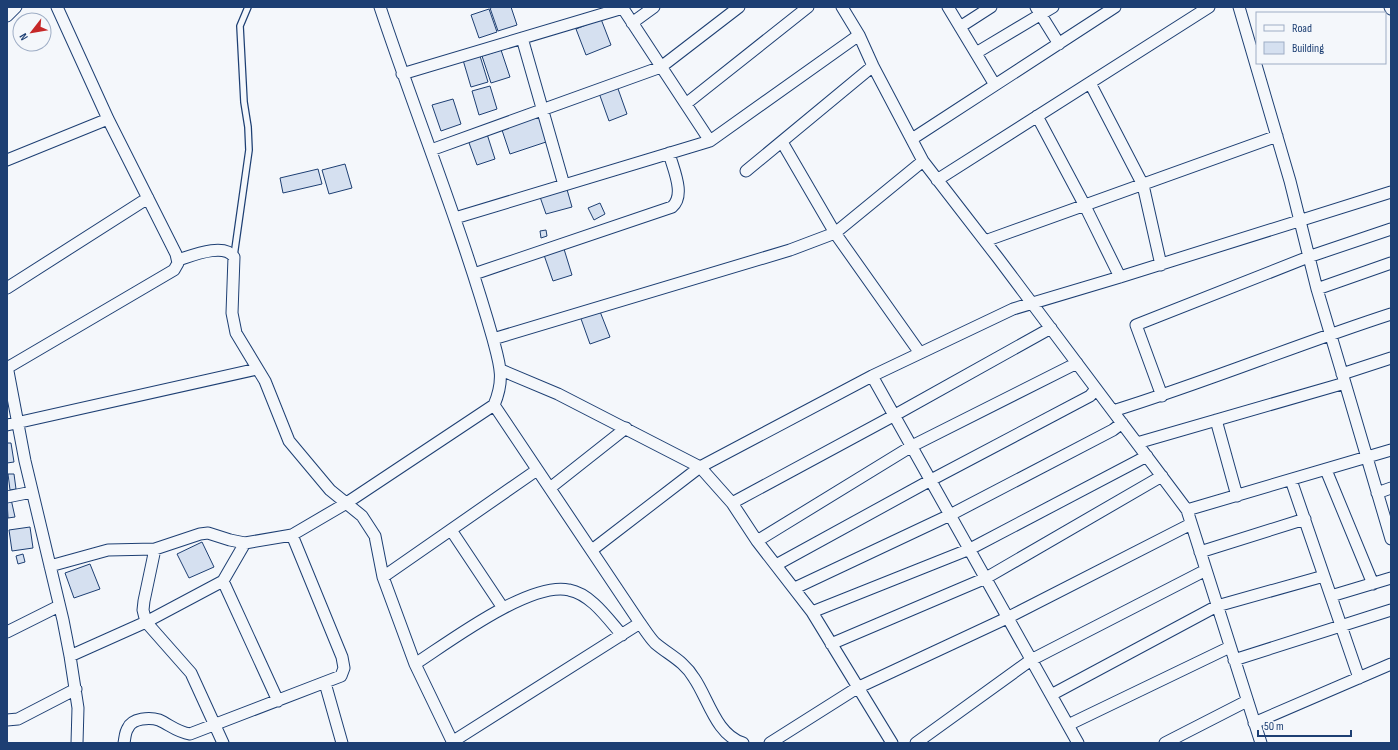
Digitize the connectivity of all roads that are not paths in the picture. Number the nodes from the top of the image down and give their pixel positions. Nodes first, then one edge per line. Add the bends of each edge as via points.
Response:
1 (16, 7) edge
2 (57, 7) edge
3 (248, 7) edge
4 (380, 7) edge
5 (623, 7) edge
6 (654, 7) edge
7 (739, 7) edge
8 (808, 7) edge
9 (842, 7) edge
10 (948, 7) edge
11 (991, 7) edge
12 (1053, 7) edge
13 (1115, 7) edge
14 (1209, 7) edge
15 (1239, 7) edge
16 (1038, 11) edge
17 (7, 16) edge
18 (632, 23) junction
19 (960, 27) junction
20 (859, 35) junction
21 (522, 38) junction
22 (1058, 44) junction
23 (976, 53) junction
24 (873, 66) junction
25 (661, 67) junction
26 (402, 74) junction
27 (1090, 83) junction
28 (995, 85) junction
29 (687, 103) junction
30 (542, 109) junction
31 (1037, 116) junction
32 (108, 119) junction
33 (1277, 136) junction
34 (912, 138) junction
35 (710, 140) junction
36 (782, 142) junction
37 (430, 150) junction
38 (669, 153) junction
39 (7, 160) edge
40 (923, 161) junction
41 (746, 170) dead end
42 (937, 180) junction
43 (564, 185) junction
44 (1143, 185) junction
45 (1391, 192) edge
46 (148, 198) junction
47 (1085, 206) junction
48 (455, 218) junction
49 (1301, 222) junction
50 (1391, 229) edge
51 (835, 233) junction
52 (985, 241) junction
53 (1310, 256) junction
54 (234, 257) junction
55 (178, 260) junction
56 (1391, 263) edge
57 (1161, 265) junction
58 (474, 274) junction
59 (1120, 278) junction
60 (7, 288) edge
61 (1317, 288) junction
62 (1033, 304) junction
63 (1391, 314) edge
64 (1051, 328) junction
65 (1331, 333) junction
66 (493, 339) junction
67 (920, 353) junction
68 (1391, 358) edge
69 (1077, 363) junction
70 (7, 367) edge
71 (257, 369) junction
72 (501, 370) junction
73 (872, 376) junction
74 (1344, 379) junction
75 (1096, 389) junction
76 (1162, 396) junction
77 (494, 405) junction
78 (1114, 411) junction
79 (894, 415) junction
80 (1216, 420) junction
81 (1122, 423) junction
82 (12, 424) edge
83 (626, 428) junction
84 (1137, 443) junction
85 (912, 446) junction
86 (1391, 450) edge
87 (1147, 456) junction
88 (1368, 458) junction
89 (700, 467) junction
90 (537, 470) junction
91 (1326, 470) junction
92 (1162, 476) junction
93 (931, 480) junction
94 (1291, 480) junction
95 (550, 488) junction
96 (1391, 488) edge
97 (32, 492) junction
98 (1377, 492) junction
99 (1237, 496) junction
100 (7, 497) edge
101 (732, 503) junction
102 (345, 504) junction
103 (1187, 510) junction
104 (950, 515) junction
105 (1304, 519) junction
106 (1191, 524) junction
107 (452, 530) junction
108 (1390, 533) edge
109 (292, 535) junction
110 (757, 541) junction
111 (245, 543) junction
112 (155, 549) junction
113 (970, 549) junction
114 (592, 550) junction
115 (1200, 552) junction
116 (50, 566) junction
117 (776, 566) junction
118 (1206, 570) junction
119 (1324, 576) junction
120 (383, 578) junction
121 (986, 578) junction
122 (1391, 578) edge
123 (224, 581) junction
124 (1373, 584) junction
125 (795, 588) junction
126 (1331, 596) junction
127 (59, 606) junction
128 (1218, 606) junction
129 (503, 608) junction
130 (1391, 610) edge
131 (812, 612) junction
132 (1007, 618) junction
133 (146, 622) junction
134 (640, 623) junction
135 (1341, 626) junction
136 (7, 632) edge
137 (622, 635) junction
138 (831, 644) junction
139 (1230, 647) junction
140 (70, 656) junction
141 (1031, 660) junction
142 (1234, 660) junction
143 (415, 664) junction
144 (1391, 664) edge
145 (1359, 678) junction
146 (325, 683) junction
147 (857, 688) junction
148 (76, 689) junction
149 (1051, 695) junction
150 (278, 701) junction
151 (1247, 701) junction
152 (7, 720) edge
153 (1254, 723) junction
154 (1068, 725) junction
155 (215, 726) junction
156 (453, 742) edge
157 (77, 743) edge
158 (124, 743) edge
159 (222, 743) edge
160 (342, 743) edge
161 (743, 743) edge
162 (770, 743) edge
163 (892, 743) edge
164 (916, 743) edge
165 (1078, 743) edge
166 (1165, 743) edge
167 (1261, 743) edge

1 - 17 street
2 - 32 street
3 - 54 lane via 240,26 249,150
4 - 26 street
5 - 18 street
5 - 21 street
6 - 18 street
7 - 25 street
8 - 29 street
9 - 20 street
10 - 19 street
11 - 19 street
12 - 16 street
13 - 22 street
14 - 27 street
15 - 33 street
16 - 22 street
16 - 23 street
18 - 25 street
19 - 23 street
20 - 24 street
20 - 35 street
21 - 26 street
21 - 30 street
22 - 28 street
23 - 28 street
24 - 34 street
24 - 36 street
25 - 29 street
25 - 30 street
26 - 37 street
27 - 31 street
27 - 44 street
28 - 34 street
29 - 35 street
30 - 37 street
30 - 43 street
31 - 42 street
31 - 47 street
32 - 39 street
32 - 46 street
33 - 44 street
33 - 49 street
34 - 40 street
35 - 38 street
36 - 41 street
36 - 51 street
37 - 48 street
38 - 43 street
38 - 58 street via 679,194 677,202 672,207
40 - 42 street
40 - 51 street
42 - 52 street
43 - 48 street
44 - 47 street
44 - 57 street
45 - 49 street
46 - 55 street
46 - 60 street
47 - 52 street
47 - 59 street
48 - 58 street
49 - 53 street
49 - 57 street
50 - 53 street
51 - 66 street via 790,250
51 - 67 street
52 - 62 street
53 - 61 street
53 - 76 street via 1136,326
54 - 55 street via 226,251 212,251
54 - 71 street via 233,323
55 - 70 street via 174,270
56 - 61 street
57 - 59 street
58 - 66 street
59 - 62 street
61 - 65 street
62 - 64 street
62 - 67 street via 1013,309
63 - 65 street
64 - 69 street
64 - 79 street
65 - 74 street
65 - 76 street
66 - 72 street
67 - 73 street
68 - 74 street
69 - 75 street
69 - 85 street
70 - 82 street
71 - 82 street
71 - 102 street via 270,392 289,441
72 - 77 street via 499,393
72 - 83 street via 558,394
73 - 79 street
73 - 89 street
74 - 80 street
74 - 88 street
75 - 78 street
75 - 93 street via 1090,396
76 - 78 street
77 - 90 street
77 - 102 street
78 - 81 street
79 - 85 street
79 - 101 street
80 - 84 street
80 - 99 street
81 - 84 street
81 - 104 street
82 - 97 street
83 - 89 street
83 - 95 street
84 - 87 street
85 - 93 street
85 - 110 street
86 - 88 street
87 - 92 street
87 - 113 street
88 - 91 street
88 - 98 street
89 - 101 street
89 - 114 street
90 - 95 street
90 - 107 street
91 - 94 street
91 - 124 street
92 - 103 street
92 - 121 street
93 - 104 street
93 - 117 street
94 - 99 street
94 - 105 street
95 - 114 street
96 - 98 street
97 - 100 street
97 - 116 street
98 - 108 street
99 - 103 street
101 - 110 street
102 - 109 street
102 - 120 street via 362,516 375,536
103 - 106 street
104 - 113 street
104 - 125 street
105 - 115 street
105 - 119 street
106 - 115 street
106 - 132 street
107 - 120 street
107 - 129 street
109 - 111 street
109 - 146 street via 343,662 341,676
110 - 117 street
111 - 112 street via 208,533
111 - 123 street
112 - 116 street via 108,550
112 - 133 street via 144,601
113 - 121 street
113 - 131 street
114 - 134 street
115 - 118 street
116 - 127 street
117 - 125 street
118 - 128 street
118 - 141 street
119 - 126 street
119 - 128 street
120 - 143 street
121 - 132 street
121 - 138 street
122 - 124 street
123 - 133 street
123 - 150 street
124 - 126 street
125 - 131 street
126 - 135 street
127 - 136 street
127 - 140 street
128 - 139 street
128 - 149 street
129 - 137 street via 552,589 570,590 594,604
129 - 143 street
130 - 135 street
131 - 138 street
132 - 141 street
132 - 147 street
133 - 140 street
133 - 155 street via 191,673
134 - 137 street
134 - 161 street via 655,643 679,659 694,678 721,726 736,741
135 - 142 street
135 - 145 street
137 - 156 street
138 - 147 street
139 - 142 street
139 - 154 street
140 - 148 street
141 - 149 street
141 - 164 street
142 - 151 street
143 - 156 street
144 - 145 street
145 - 153 street
146 - 150 street
146 - 160 street
147 - 162 street
147 - 163 street
148 - 152 street via 18,719
148 - 157 street
149 - 154 street
150 - 155 street
151 - 153 street
151 - 166 street
153 - 167 street
154 - 165 street
155 - 158 street via 190,734 180,732 158,720 136,720 128,727
155 - 159 street

